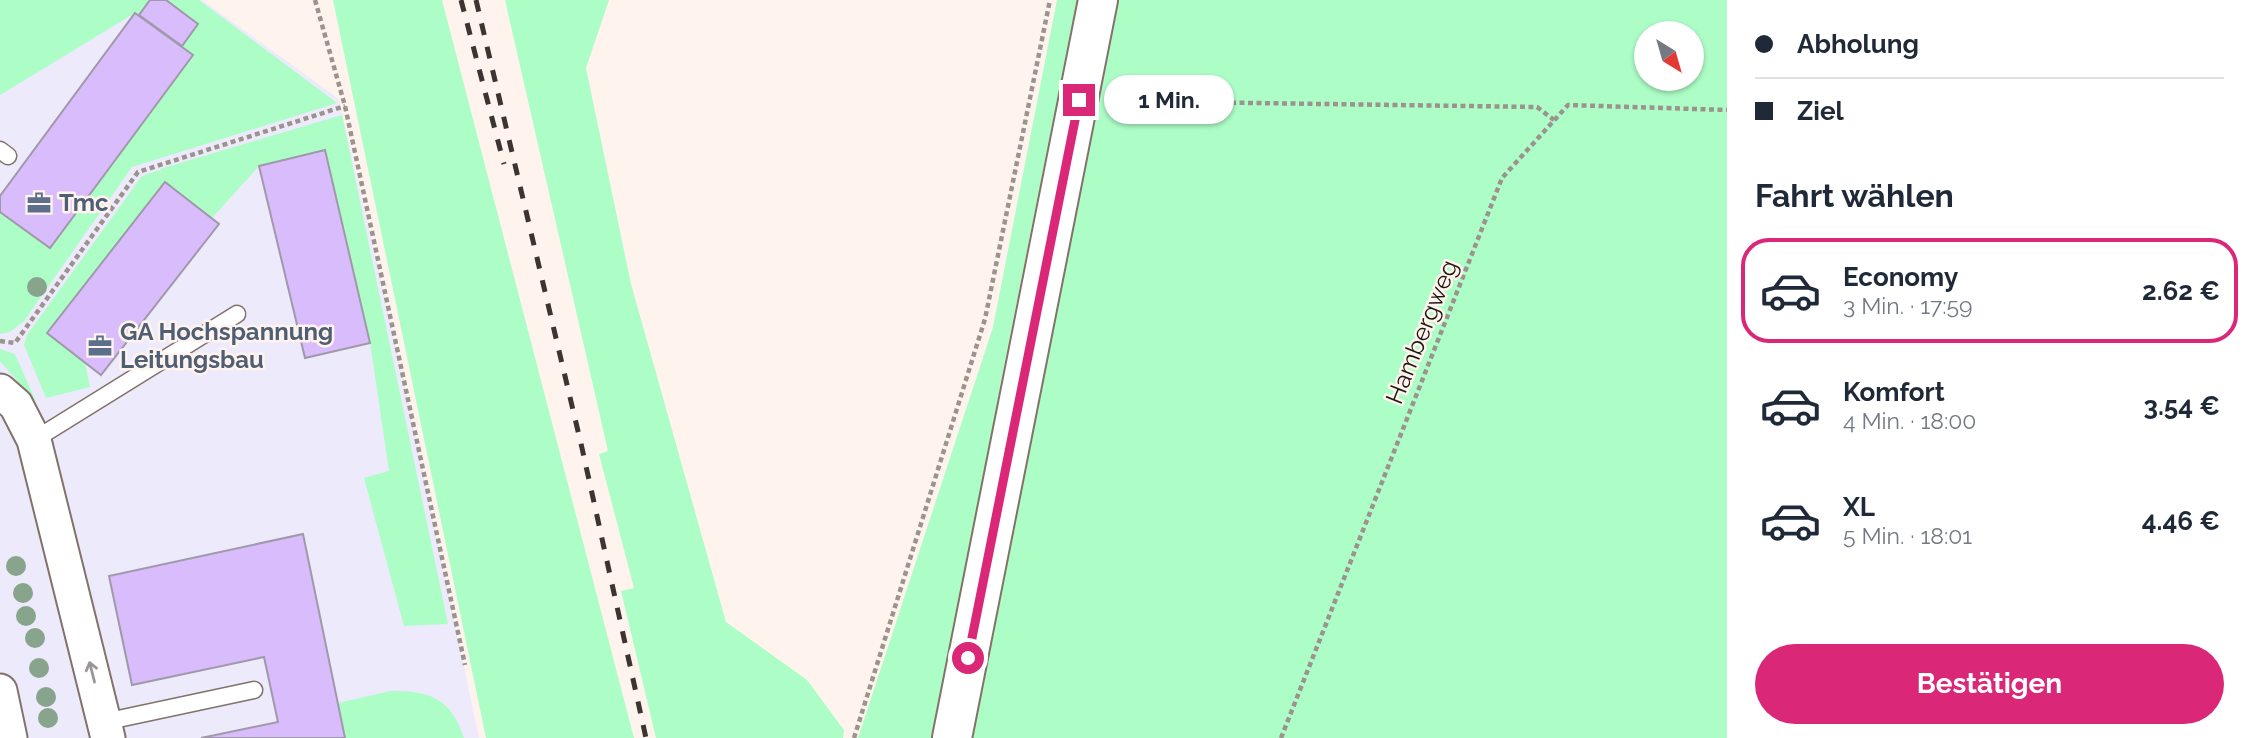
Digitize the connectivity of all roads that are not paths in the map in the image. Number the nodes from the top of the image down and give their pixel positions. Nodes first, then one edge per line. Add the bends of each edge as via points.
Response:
1 (1098, 0) edge
2 (237, 314) dead end
3 (0, 391) edge
4 (34, 440) junction
5 (254, 690) dead end
6 (106, 730) edge
7 (952, 738) edge

1 - 7 main road
2 - 4 lane
3 - 4 street via 16,405
6 -> 4 street
5 - 6 lane

